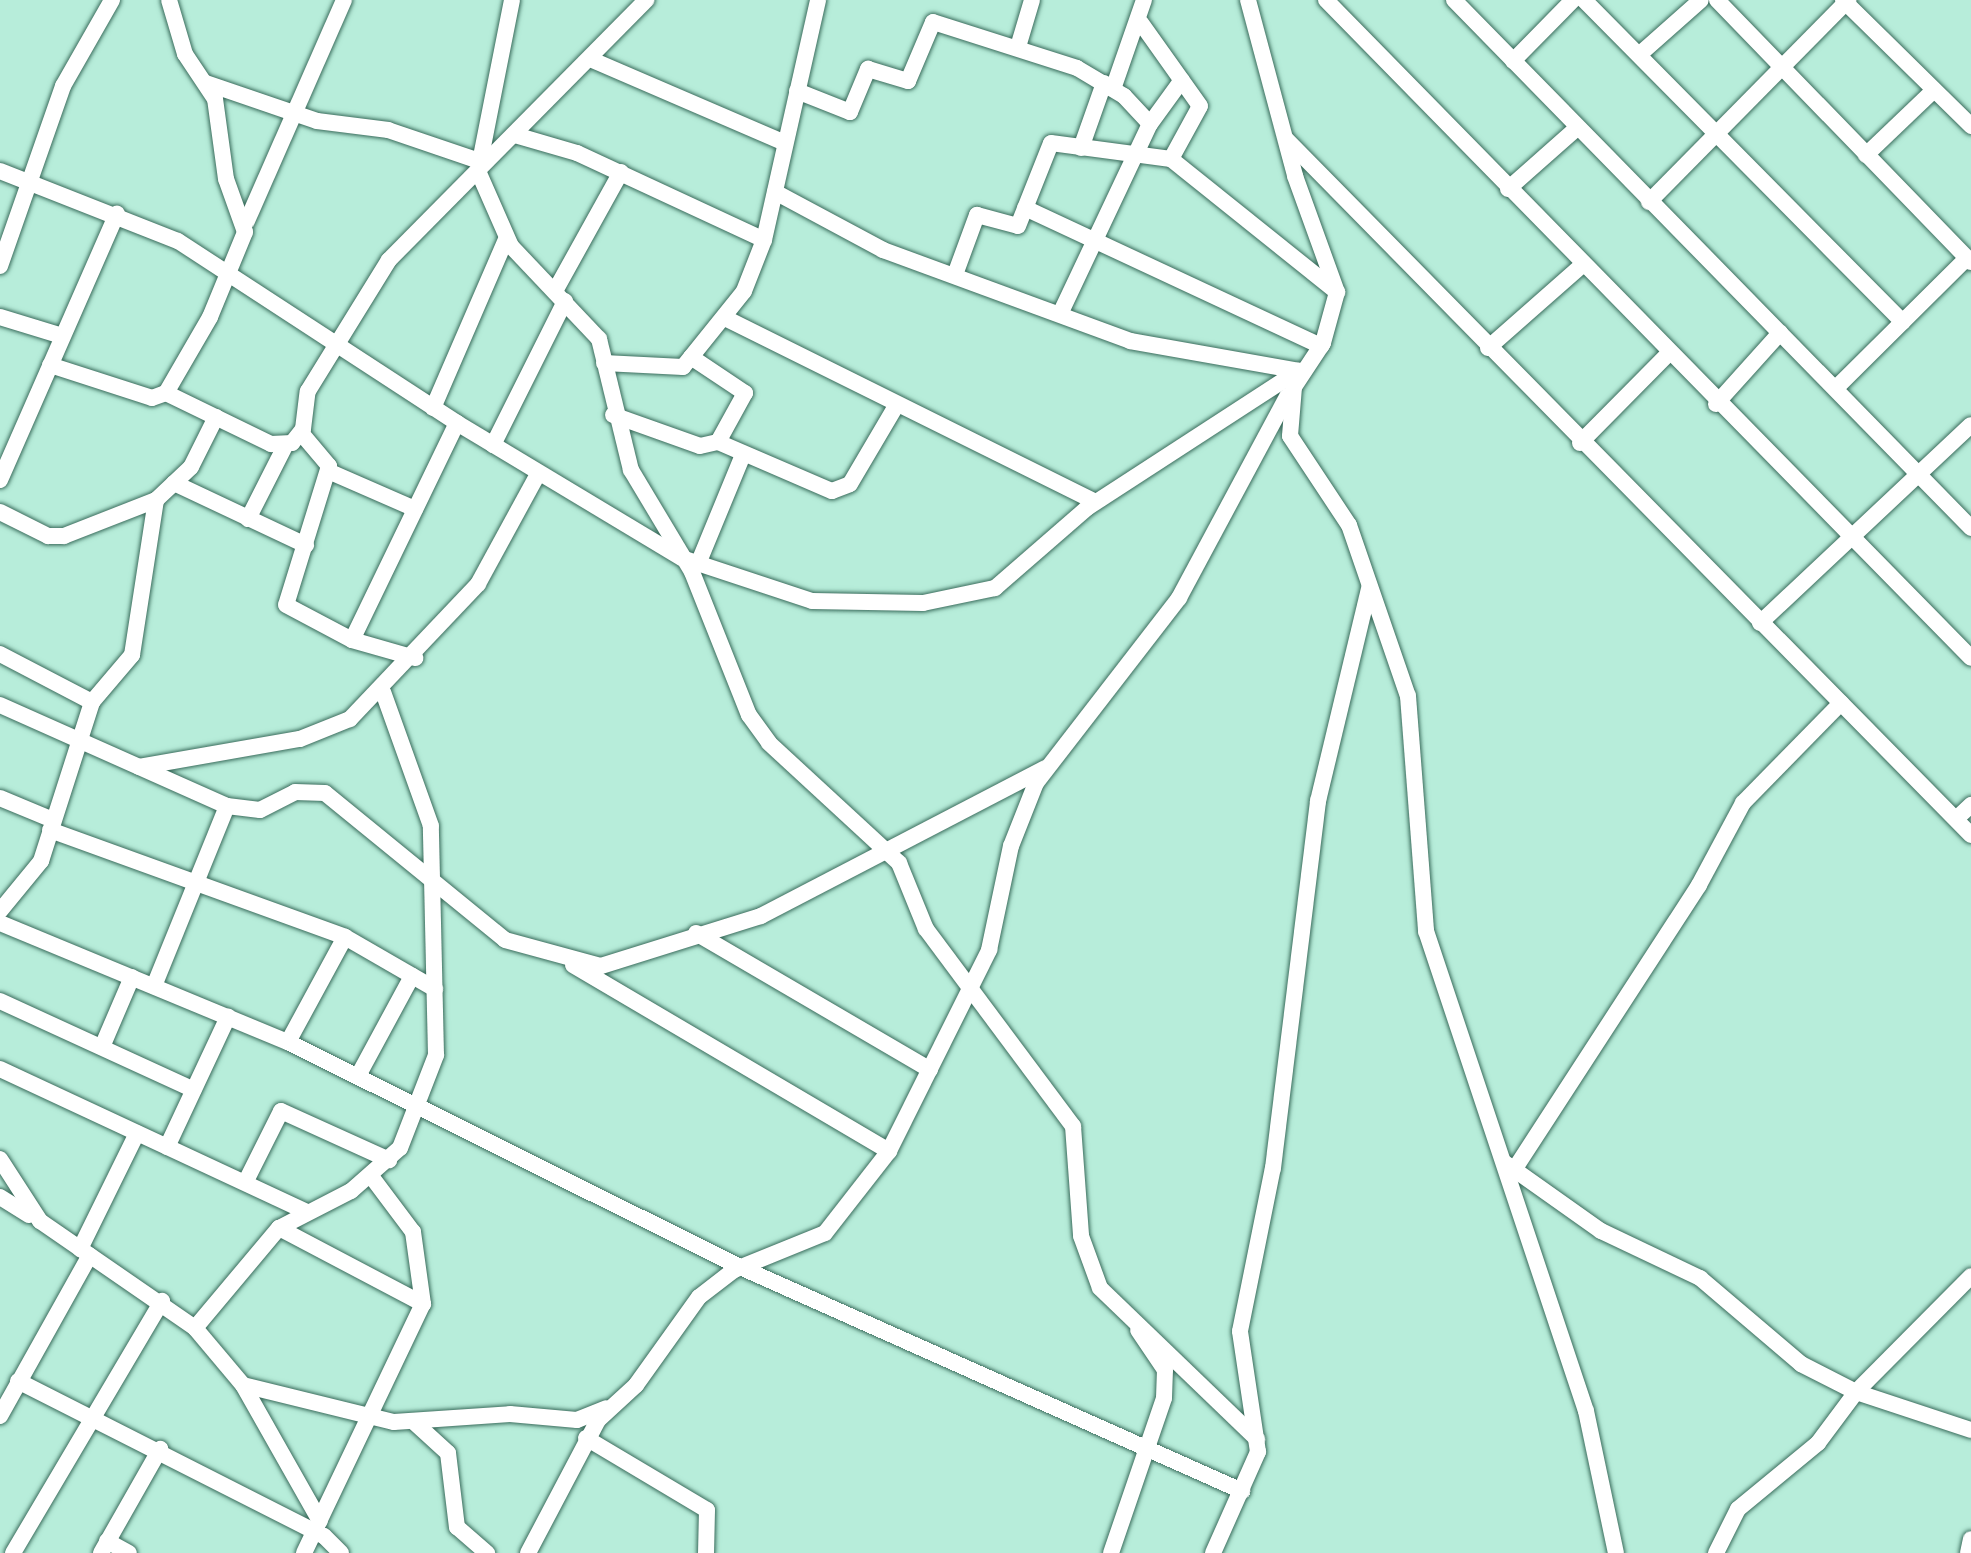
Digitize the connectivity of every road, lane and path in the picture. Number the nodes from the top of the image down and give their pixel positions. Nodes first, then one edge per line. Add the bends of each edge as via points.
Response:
1 (169, 0) edge
2 (344, 0) edge
3 (512, 0) edge
4 (646, 0) edge
5 (818, 0) edge
6 (1032, 0) edge
7 (1144, 0) edge
8 (1248, 0) edge
9 (1326, 0) edge
10 (1454, 0) edge
11 (1573, 0) edge
12 (1584, 0) edge
13 (1701, 0) edge
14 (1717, 0) edge
15 (1846, 1) edge
16 (107, 2) edge
17 (1141, 23) junction
18 (1018, 47) junction
19 (1640, 54) junction
20 (590, 59) junction
21 (1513, 61) junction
22 (1781, 67) junction
23 (1182, 80) junction
24 (206, 83) junction
25 (1109, 86) junction
26 (1934, 90) junction
27 (797, 91) junction
28 (295, 114) junction
29 (1150, 124) junction
30 (1971, 126) edge
31 (1577, 128) junction
32 (1716, 130) junction
33 (515, 135) junction
34 (1286, 139) junction
35 (785, 143) junction
36 (1081, 148) junction
37 (1140, 151) junction
38 (1866, 155) junction
39 (1171, 159) junction
40 (479, 166) junction
41 (0, 171) edge
42 (621, 172) junction
43 (30, 182) junction
44 (1508, 189) junction
45 (775, 192) junction
46 (1649, 202) junction
47 (1025, 208) junction
48 (117, 214) junction
49 (247, 221) junction
50 (1098, 238) junction
51 (506, 239) junction
52 (764, 240) junction
53 (1969, 260) edge
54 (0, 266) edge
55 (1580, 267) junction
56 (956, 272) junction
57 (230, 276) junction
58 (1337, 292) junction
59 (560, 296) junction
60 (1061, 312) junction
61 (0, 317) edge
62 (725, 318) junction
63 (1903, 322) junction
64 (1780, 333) junction
65 (62, 336) junction
66 (337, 343) junction
67 (1321, 346) junction
68 (1488, 348) junction
69 (1668, 354) junction
70 (691, 357) junction
71 (604, 363) junction
72 (50, 365) junction
73 (1298, 377) junction
74 (1837, 387) junction
75 (166, 393) junction
76 (1716, 404) junction
77 (896, 406) junction
78 (433, 408) junction
79 (613, 415) junction
80 (216, 417) junction
81 (457, 423) junction
82 (1971, 425) edge
83 (302, 434) junction
84 (718, 442) junction
85 (1580, 443) junction
86 (493, 445) junction
87 (285, 446) junction
88 (743, 455) junction
89 (328, 471) junction
90 (538, 474) junction
91 (1919, 475) junction
92 (0, 480) edge
93 (174, 483) junction
94 (156, 500) junction
95 (1095, 502) junction
96 (415, 509) junction
97 (0, 512) edge
98 (248, 519) junction
99 (1971, 528) edge
100 (1853, 538) junction
101 (306, 545) junction
102 (690, 561) junction
103 (1369, 588) junction
104 (1760, 623) junction
105 (352, 640) junction
106 (0, 654) edge
107 (415, 658) junction
108 (1971, 658) edge
109 (383, 692) junction
110 (92, 702) junction
111 (1841, 703) junction
112 (0, 705) edge
113 (84, 744) junction
114 (1047, 766) junction
115 (139, 767) junction
116 (0, 798) edge
117 (1971, 805) edge
118 (227, 806) junction
119 (1956, 819) junction
120 (51, 825) junction
121 (1971, 835) edge
122 (885, 847) junction
123 (193, 883) junction
124 (437, 889) junction
125 (0, 911) edge
126 (0, 923) edge
127 (696, 933) junction
128 (345, 937) junction
129 (561, 958) junction
130 (412, 976) junction
131 (132, 977) junction
132 (154, 986) junction
133 (972, 986) junction
134 (435, 989) junction
135 (0, 1001) edge
136 (228, 1017) junction
137 (288, 1042) junction
138 (102, 1047) junction
139 (0, 1069) edge
140 (930, 1070) junction
141 (358, 1076) junction
142 (194, 1090) junction
143 (418, 1103) junction
144 (137, 1133) junction
145 (167, 1147) junction
146 (889, 1151) junction
147 (0, 1159) edge
148 (389, 1160) junction
149 (1509, 1166) junction
150 (371, 1176) junction
151 (247, 1179) junction
152 (0, 1197) edge
153 (306, 1212) junction
154 (40, 1221) junction
155 (279, 1228) junction
156 (85, 1252) junction
157 (740, 1267) junction
158 (1971, 1276) edge
159 (162, 1301) junction
160 (423, 1304) junction
161 (1129, 1319) junction
162 (195, 1328) junction
163 (18, 1381) junction
164 (243, 1385) junction
165 (1856, 1392) junction
166 (611, 1406) junction
167 (0, 1416) edge
168 (90, 1418) junction
169 (372, 1419) junction
170 (414, 1422) junction
171 (1971, 1430) edge
172 (586, 1438) junction
173 (1257, 1439) junction
174 (160, 1449) junction
175 (1146, 1450) junction
176 (1242, 1491) junction
177 (317, 1526) junction
178 (1971, 1539) edge
179 (104, 1547) edge
180 (13, 1553) edge
181 (129, 1553) edge
182 (304, 1553) edge
183 (341, 1553) edge
184 (487, 1553) edge
185 (528, 1553) edge
186 (706, 1553) edge
187 (1111, 1553) edge
188 (1213, 1553) edge
189 (1616, 1553) edge
190 (1716, 1553) edge
191 (1968, 1553) edge

1 - 24 street via 185,54
2 - 28 street
3 - 40 street
4 - 20 street
5 - 27 street
6 - 18 street
7 - 17 street
8 - 34 street
9 - 44 street
10 - 21 street
11 - 21 street
12 - 19 street
13 - 19 street
14 - 22 street
15 - 22 street
15 - 26 street
16 - 43 street via 63,86
17 - 23 street
17 - 25 street
18 - 25 street
18 - 27 street via 932,22 908,81 868,69 850,112
19 - 32 street
20 - 33 street
20 - 35 street
21 - 31 street
22 - 32 street
22 - 38 street
23 - 29 street
23 - 39 street via 1200,109
24 - 28 street
24 - 49 street via 217,107 226,179
25 - 29 street
25 - 36 street
26 - 30 street
26 - 38 street
27 - 35 street
28 - 40 street via 388,130
28 - 49 street
29 - 37 street
31 - 44 street
31 - 46 street
32 - 46 street
32 - 63 street
33 - 40 street
33 - 42 street
34 - 58 street
34 - 68 street
35 - 45 street
36 - 37 street
36 - 47 street via 1047,145
37 - 39 street
37 - 50 street
38 - 53 street
39 - 58 street
40 - 51 street
40 - 66 street via 389,260
41 - 43 street
42 - 52 street
42 - 59 street
43 - 48 street
43 - 54 street
44 - 55 street
45 - 52 street
45 - 56 street via 871,245
46 - 64 street
47 - 50 street
47 - 56 street via 1018,226 977,215
48 - 57 street via 178,241
48 - 65 street
49 - 57 street
50 - 60 street
50 - 67 street
51 - 59 street
51 - 78 street
52 - 62 street via 752,278
53 - 63 street
55 - 68 street
55 - 69 street
56 - 60 street
57 - 66 street
57 - 75 street
58 - 67 street
59 - 71 street via 599,339
59 - 86 street
60 - 73 street via 1169,351
61 - 65 street
62 - 70 street
62 - 77 street
63 - 74 street
64 - 74 street
64 - 76 street
65 - 72 street
66 - 78 street
66 - 83 street via 305,398
67 - 73 street
68 - 85 street
69 - 76 street
69 - 85 street
70 - 71 street via 680,367
70 - 84 street via 745,393
71 - 79 street
72 - 75 street via 152,398
72 - 92 street
73 - 95 street
73 - 103 street via 1290,436 1343,513
73 - 114 street via 1179,598
74 - 91 street
75 - 80 street
76 - 100 street
77 - 88 street via 843,488 820,490
77 - 95 street
78 - 81 street
79 - 84 street via 700,446
79 - 102 street via 637,483
80 - 87 street
80 - 93 street
81 - 86 street
81 - 96 street
82 - 91 street
83 - 87 street
83 - 89 street via 325,456
84 - 88 street
85 - 104 street
86 - 90 street
87 - 98 street
88 - 102 street
89 - 96 street
89 - 101 street
90 - 102 street
90 - 107 street via 491,565
91 - 99 street
91 - 100 street
93 - 94 street
93 - 98 street
94 - 97 street via 64,536 48,536
94 - 110 street via 132,655
95 - 102 street via 995,588 923,603 800,599
96 - 105 street
98 - 101 street
100 - 104 street
100 - 108 street
101 - 105 street via 286,605
102 - 122 street via 759,729
103 - 149 street via 1412,713 1422,916
103 - 173 street via 1318,801 1273,1168 1240,1331
104 - 111 street
105 - 107 street
106 - 110 street
107 - 109 street
109 - 115 street via 319,734
109 - 124 street via 425,800
110 - 113 street
111 - 119 street
111 - 149 street via 1743,803 1699,885
112 - 113 street
113 - 115 street
113 - 120 street
114 - 122 street
114 - 133 street via 1011,846 993,941
115 - 118 street
116 - 120 street
117 - 119 street
118 - 123 street
118 - 124 street via 260,810 295,792 325,793
119 - 121 street
120 - 123 street
120 - 125 street via 33,873
122 - 127 street via 761,916
122 - 133 street via 899,863 914,911
123 - 128 street
123 - 132 street
124 - 129 street via 505,940
124 - 134 street
126 - 131 street
127 - 129 street via 612,966
127 - 140 street
128 - 130 street
128 - 137 street
129 - 146 street
130 - 134 street
130 - 141 street
131 - 132 street
131 - 138 street
132 - 136 street
133 - 140 street
133 - 161 street via 1003,1040 1073,1126 1086,1258
134 - 143 street via 439,1038
135 - 138 street
136 - 137 street
136 - 142 street
137 - 141 street
138 - 142 street
139 - 144 street
140 - 146 street
141 - 143 street
142 - 145 street
143 - 148 street
143 - 157 street
144 - 145 street
144 - 156 street
145 - 151 street
146 - 157 street via 825,1233
147 - 154 street
148 - 150 street
148 - 151 street via 281,1111
149 - 165 street via 1601,1231 1700,1278 1790,1357
149 - 189 street via 1586,1411
150 - 153 street
150 - 160 street via 413,1232
151 - 153 street
152 - 154 street
153 - 155 street
154 - 156 street
155 - 160 street
155 - 162 street
156 - 159 street
156 - 163 street
157 - 166 street via 699,1297 636,1385
157 - 175 street
158 - 165 street
159 - 162 street
159 - 168 street
160 - 169 street
161 - 173 street via 1170,1348
161 - 175 street via 1165,1370 1164,1398
162 - 164 street
163 - 167 street
163 - 168 street
164 - 169 street
164 - 177 street
165 - 171 street
165 - 190 street via 1818,1443 1738,1509
166 - 170 street via 577,1420 510,1414
166 - 172 street
168 - 174 street
168 - 180 street
169 - 170 street
169 - 177 street
170 - 184 street via 448,1453 457,1527
172 - 185 street
172 - 186 street via 707,1510
173 - 176 street
174 - 177 street
174 - 179 street
175 - 176 street
175 - 187 street
176 - 188 street
177 - 182 street
177 - 183 street
178 - 191 street
179 - 181 street

